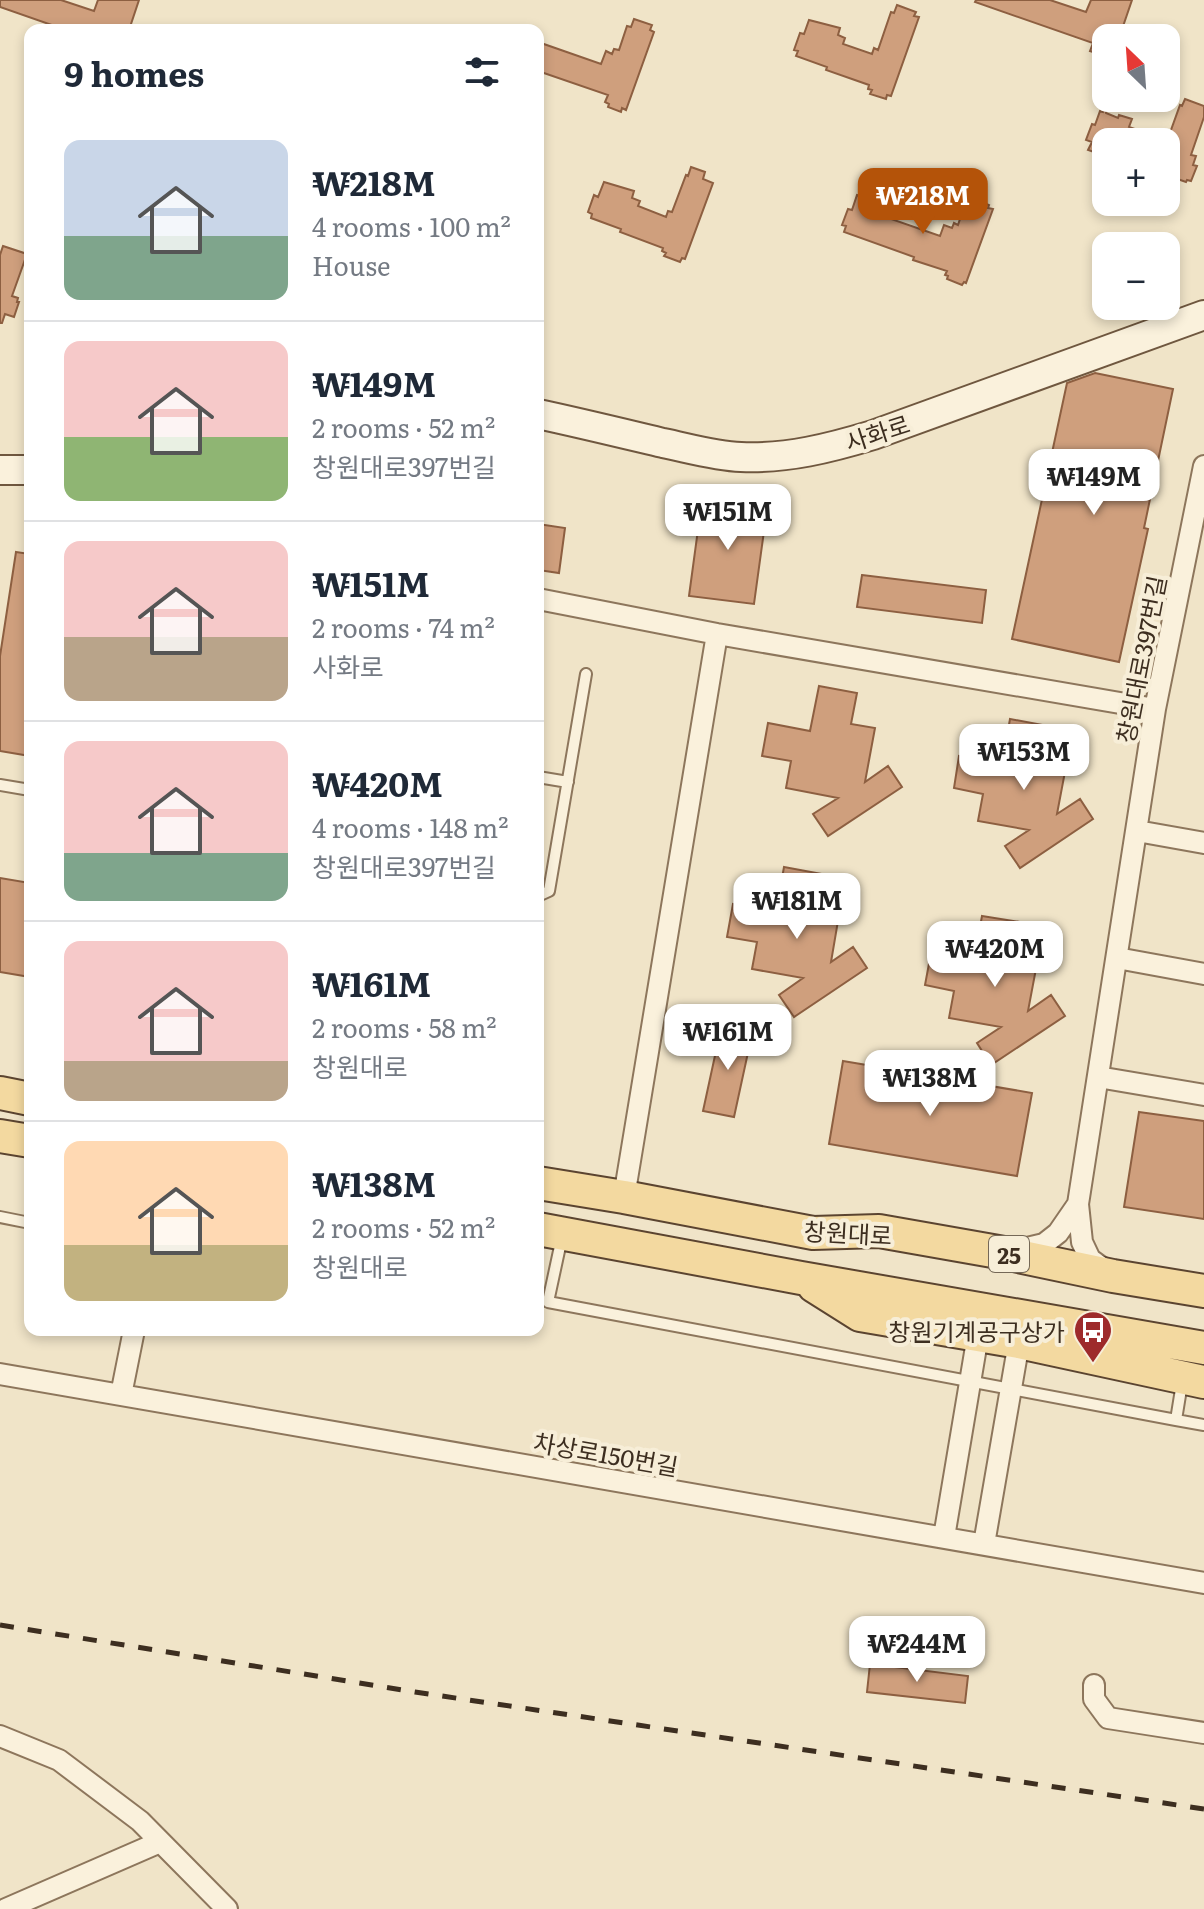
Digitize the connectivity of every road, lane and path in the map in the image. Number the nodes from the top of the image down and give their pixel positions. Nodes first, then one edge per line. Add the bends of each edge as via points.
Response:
1 (1204, 315) edge
2 (544, 415) edge
3 (1204, 466) edge
4 (0, 470) edge
5 (24, 470) edge
6 (544, 600) edge
7 (717, 634) junction
8 (586, 674) dead end
9 (1155, 709) junction
10 (544, 778) edge
11 (568, 782) junction
12 (0, 785) edge
13 (24, 789) edge
14 (1137, 831) junction
15 (1204, 843) edge
16 (544, 893) edge
17 (1117, 958) junction
18 (1204, 974) edge
19 (1098, 1077) junction
20 (0, 1093) edge
21 (1204, 1095) edge
22 (24, 1098) edge
23 (0, 1136) edge
24 (24, 1140) edge
25 (544, 1184) edge
26 (624, 1197) junction
27 (1078, 1204) junction
28 (0, 1217) edge
29 (24, 1222) edge
30 (550, 1231) edge
31 (813, 1233) junction
32 (1004, 1253) junction
33 (1113, 1276) junction
34 (801, 1278) junction
35 (1204, 1291) edge
36 (544, 1292) edge
37 (544, 1302) edge
38 (1204, 1311) edge
39 (978, 1335) junction
40 (133, 1336) edge
41 (1019, 1342) junction
42 (1204, 1348) edge
43 (0, 1374) edge
44 (1194, 1380) edge
45 (970, 1382) junction
46 (1011, 1388) junction
47 (121, 1395) junction
48 (1176, 1420) junction
49 (1204, 1425) edge
50 (944, 1537) junction
51 (984, 1544) junction
52 (1204, 1583) edge
53 (1094, 1685) dead end
54 (1204, 1733) edge
55 (0, 1736) edge
56 (160, 1842) junction
57 (6, 1909) edge
58 (227, 1909) edge

1 - 2 main road, 사화로 via 873,435 804,453 739,457
3 - 9 street, 창원대로397번길
4 - 5 main road
6 - 7 street
7 - 9 street
7 - 26 street
8 - 11 lane
9 - 14 street, 창원대로397번길
10 - 11 lane
11 - 16 lane via 549,891
12 - 13 lane
14 - 15 street
14 - 17 street, 창원대로397번길
17 - 18 street
17 - 19 street, 창원대로397번길
19 - 21 street
19 - 27 street, 창원대로397번길
20 - 22 main road
23 - 24 main road
25 - 26 main road, 창원대로
26 - 31 main road, 창원대로
27 - 32 street via 1044,1244
27 - 33 street via 1082,1242 1090,1259
28 - 29 lane
30 - 34 main road
30 - 36 lane
31 - 32 main road, 창원대로 / 25 via 879,1231
31 - 38 main road
32 - 33 main road, 창원대로 / 25
33 - 35 main road, 창원대로 / 25
34 - 39 main road via 860,1315
34 - 42 main road
37 - 45 lane
39 - 41 main road
39 - 45 street
40 - 47 street
41 - 44 main road
41 - 46 street
43 - 47 street, 차상로150번길
44 - 48 lane
45 - 46 lane
45 - 50 street
46 - 48 lane
46 - 51 street
47 - 50 street, 차상로150번길
48 - 49 lane
50 - 51 street, 차상로150번길
51 - 52 street, 차상로150번길
53 - 54 street via 1094,1699 1108,1718
55 - 56 street via 59,1760
56 - 57 street
56 - 58 street

